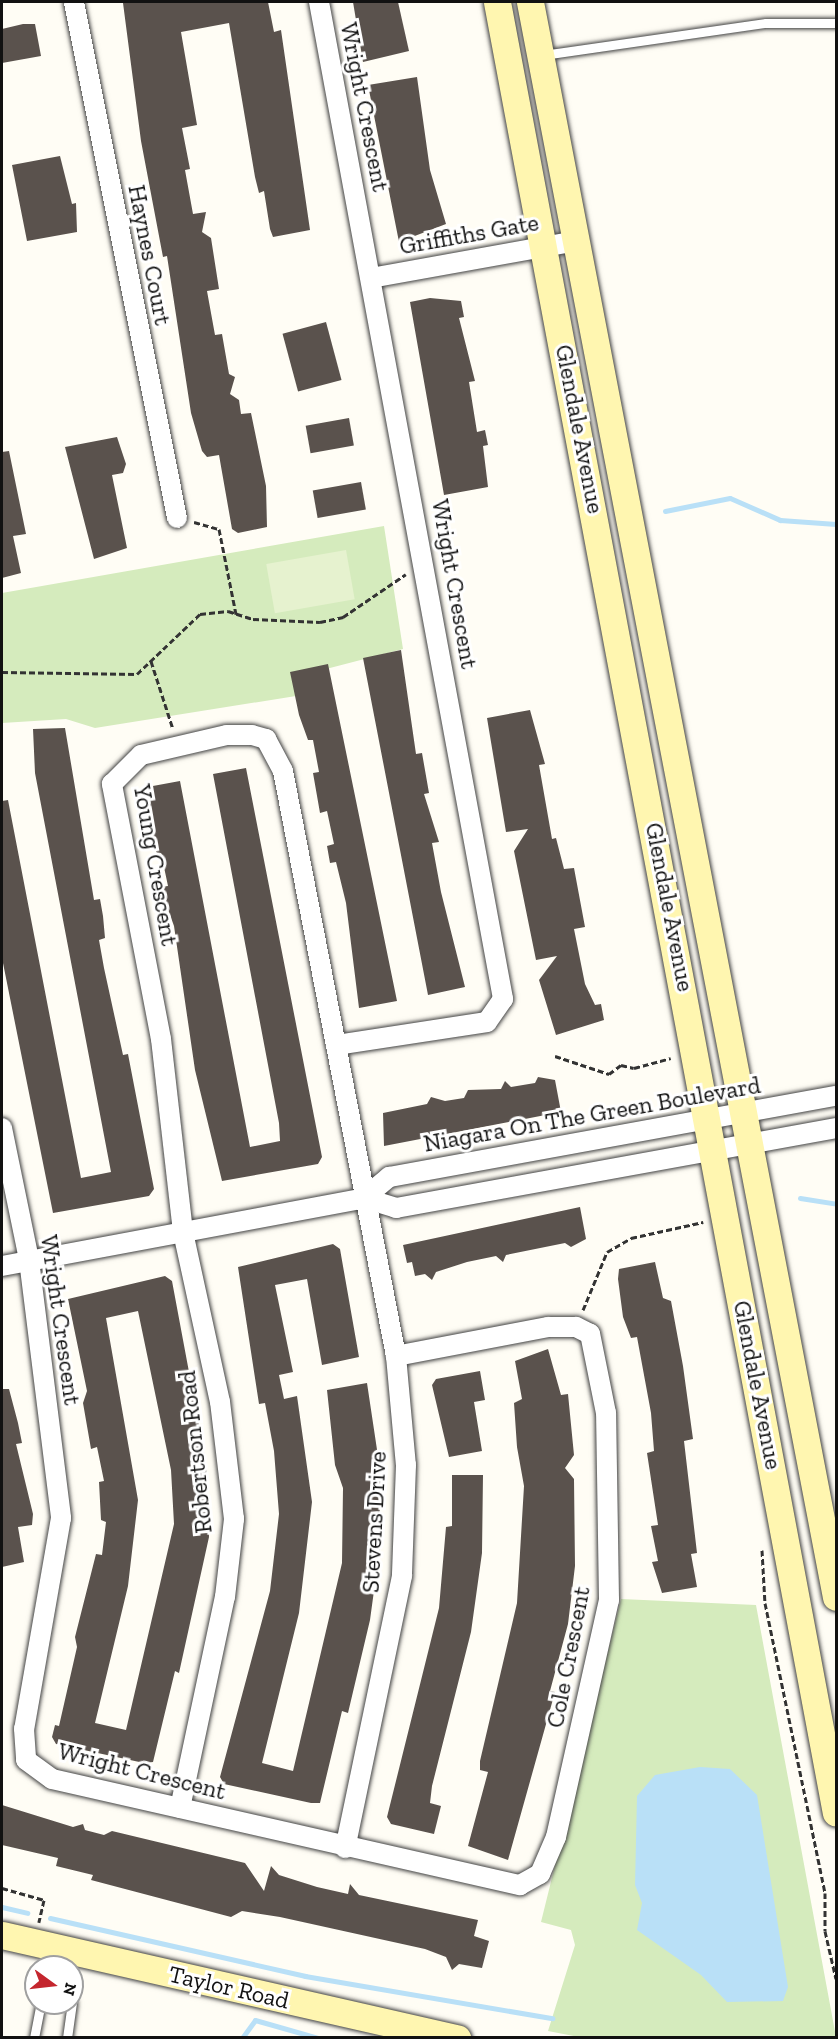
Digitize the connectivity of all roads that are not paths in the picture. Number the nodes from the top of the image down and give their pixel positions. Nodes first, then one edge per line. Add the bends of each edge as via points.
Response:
1 (74, 2) edge
2 (319, 2) edge
3 (497, 2) edge
4 (530, 2) edge
5 (837, 23) edge
6 (541, 56) junction
7 (576, 241) junction
8 (545, 246) junction
9 (371, 278) junction
10 (177, 518) road end
11 (336, 1045) junction
12 (837, 1096) edge
13 (744, 1112) junction
14 (708, 1119) junction
15 (2, 1128) edge
16 (837, 1128) edge
17 (750, 1143) junction
18 (714, 1149) junction
19 (364, 1198) junction
20 (183, 1232) junction
21 (29, 1260) junction
22 (2, 1266) edge
23 (396, 1356) junction
24 (837, 1597) edge
25 (180, 1808) junction
26 (837, 1813) edge
27 (345, 1848) junction
28 (2, 1935) edge
29 (49, 1955) edge
30 (84, 1966) edge
31 (39, 2015) edge
32 (70, 2015) edge
33 (34, 2037) edge
34 (67, 2037) edge
35 (457, 2037) edge

1 - 10 street, Haynes Court
2 - 9 street, Wright Crescent
3 - 8 main road, Glendale Avenue
4 - 6 main road, Glendale Avenue
5 - 6 lane via 766,23
6 - 7 main road, Glendale Avenue
7 - 8 street, Griffiths Gate
7 - 13 main road, Glendale Avenue
8 - 9 street, Griffiths Gate
8 - 14 main road, Glendale Avenue
9 - 11 street, Wright Crescent via 503,999 487,1022
11 - 19 street, Young Crescent
11 - 20 street, Young Crescent via 282,771 266,739 227,735 141,755 112,784 161,1039
12 - 13 street, Niagara On The Green Boulevard
13 - 14 street, Niagara On The Green Boulevard
13 - 17 main road, Glendale Avenue
14 - 18 main road, Glendale Avenue
14 - 19 street, Niagara On The Green Boulevard via 389,1177
15 - 21 street, Wright Crescent
16 - 17 street, Niagara On The Green Boulevard
17 - 18 street, Niagara On The Green Boulevard
17 - 24 main road, Glendale Avenue
18 - 19 street, Niagara On The Green Boulevard via 396,1208
18 - 26 main road, Glendale Avenue
19 - 20 street, Niagara On The Green Boulevard
19 - 23 street, Stevens Drive
20 - 21 street, Niagara On The Green Boulevard
20 - 25 street, Robertson Road via 220,1402 234,1518 225,1597
21 - 22 street, Niagara On The Green Boulevard
21 - 25 street, Wright Crescent via 60,1518 24,1729 26,1760 52,1779
23 - 27 street, Stevens Drive via 406,1465 402,1576
23 - 27 street, Cole Crescent via 548,1327 576,1327 590,1334 606,1413 609,1600 556,1837 540,1875 520,1885 498,1884
25 - 27 street, Wright Crescent
28 - 29 main road, Taylor Road
30 - 35 main road, Taylor Road
31 - 33 lane
32 - 34 lane

